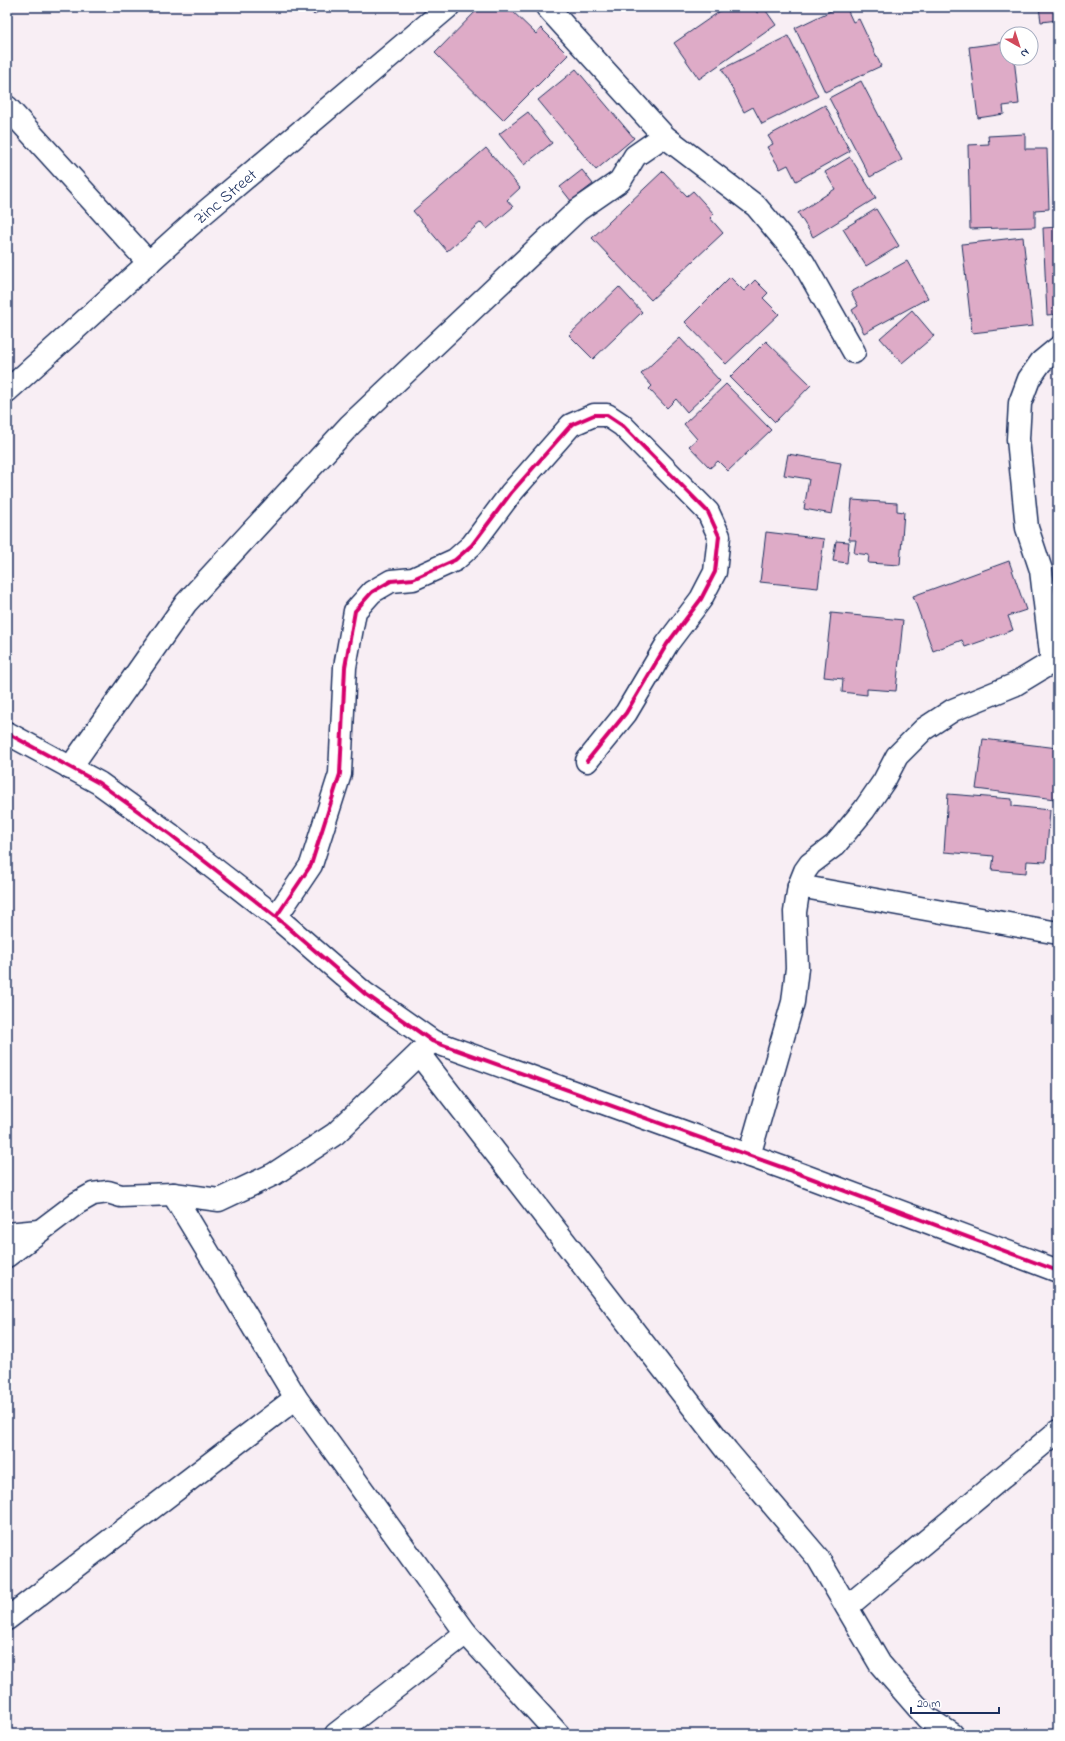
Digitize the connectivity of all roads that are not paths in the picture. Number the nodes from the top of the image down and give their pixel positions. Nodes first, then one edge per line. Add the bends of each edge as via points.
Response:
1 (448, 7) edge
2 (547, 7) edge
3 (7, 107) edge
4 (664, 136) junction
5 (149, 263) junction
6 (1058, 348) edge
7 (854, 352) dead end
8 (7, 391) edge
9 (1055, 661) edge
10 (7, 733) edge
11 (587, 761) dead end
12 (70, 768) junction
13 (799, 886) junction
14 (276, 917) junction
15 (1058, 933) edge
16 (425, 1048) junction
17 (749, 1156) junction
18 (173, 1194) junction
19 (39, 1231) junction
20 (7, 1234) edge
21 (7, 1256) edge
22 (1058, 1271) edge
23 (296, 1398) junction
24 (1058, 1431) edge
25 (847, 1607) junction
26 (7, 1619) edge
27 (466, 1632) junction
28 (336, 1734) edge
29 (558, 1734) edge
30 (952, 1734) edge

1 - 5 street, Zinc Street via 197,219
2 - 4 street
3 - 5 street
4 - 7 street via 756,206 803,262
4 - 12 street via 635,156 620,181 578,210 350,426 186,603
5 - 8 street, Zinc Street
6 - 9 street via 1041,362 1029,379 1020,403 1018,439 1027,528 1041,570
9 - 13 street via 1014,685 953,710 924,729 897,756 864,810 835,845 810,864
10 - 12 street
11 - 14 street via 626,713 667,644 701,599 715,572 719,536 708,512 622,424 607,415 594,415 570,425 510,493 472,545 454,560 413,579 391,581 372,592 355,611 345,667 340,774 311,865
12 - 14 street via 100,783
13 - 15 street
13 - 17 street via 796,912 797,968 793,1002
14 - 16 street
16 - 17 street
16 - 18 street via 335,1134 274,1174 219,1200
16 - 25 street via 727,1451 818,1558
17 - 22 street
18 - 19 street via 93,1194
18 - 23 street
19 - 20 street
19 - 21 street
23 - 26 street
23 - 27 street
24 - 25 street
25 - 30 street via 880,1664 927,1718
27 - 28 street
27 - 29 street

